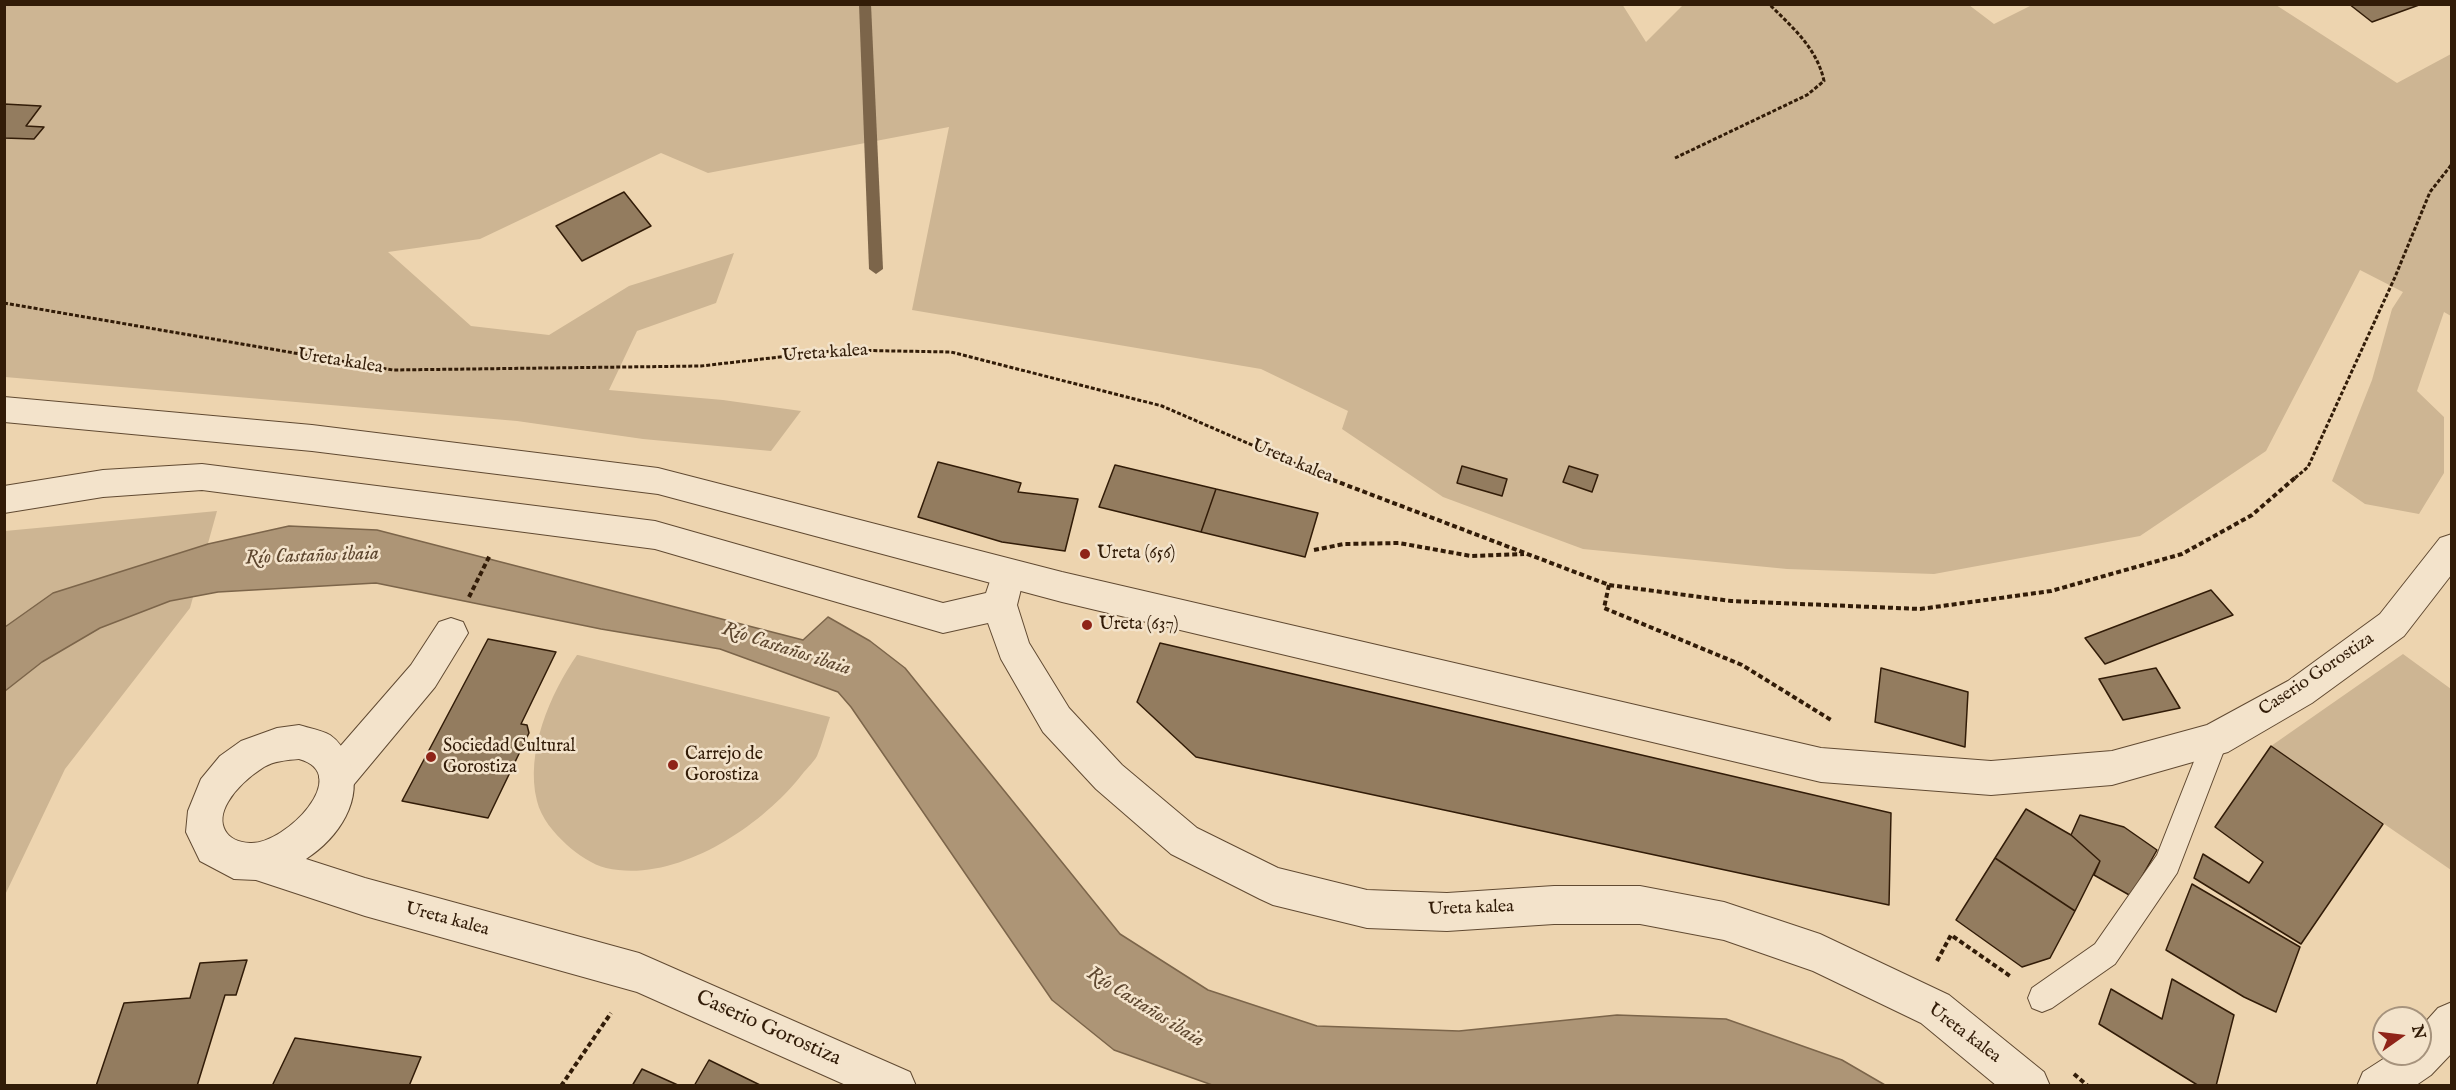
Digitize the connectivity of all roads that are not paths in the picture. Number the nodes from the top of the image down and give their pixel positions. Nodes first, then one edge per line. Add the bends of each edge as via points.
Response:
1 (4, 409) edge
2 (4, 500) edge
3 (2451, 548) edge
4 (1004, 589) junction
5 (451, 633) road end
6 (2215, 740) junction
7 (337, 777) junction
8 (256, 861) junction
9 (639, 973) joint
10 (2042, 998) dead end
11 (2451, 1022) edge
12 (897, 1086) edge
13 (2030, 1086) edge
14 (2377, 1086) edge

1 - 4 street via 312,438 658,480
2 - 4 street via 58,488 143,478 202,477 655,535 943,618
3 - 6 street, Caserio Gorostiza via 2392,624 2300,692
4 - 6 street, Caserio Gorostiza via 1821,765 1991,778 2112,768
4 - 13 street, Ureta kalea via 1013,648 1056,720 1109,777 1184,841 1273,886 1367,909 1447,912 1554,905 1640,905 1724,921 1820,954 1935,1009
5 - 7 street, Ureta kalea via 423,676
6 - 10 lane via 2167,864 2105,954
7 - 8 street, Ureta kalea via 335,798 308,837 280,855
7 - 8 street, Ureta kalea via 331,760 317,747 299,742 254,753 233,768 214,791 206,812 205,832 213,848 234,861
8 - 9 street, Ureta kalea via 365,897
9 - 12 street, Caserio Gorostiza
11 - 14 street via 2416,1062

